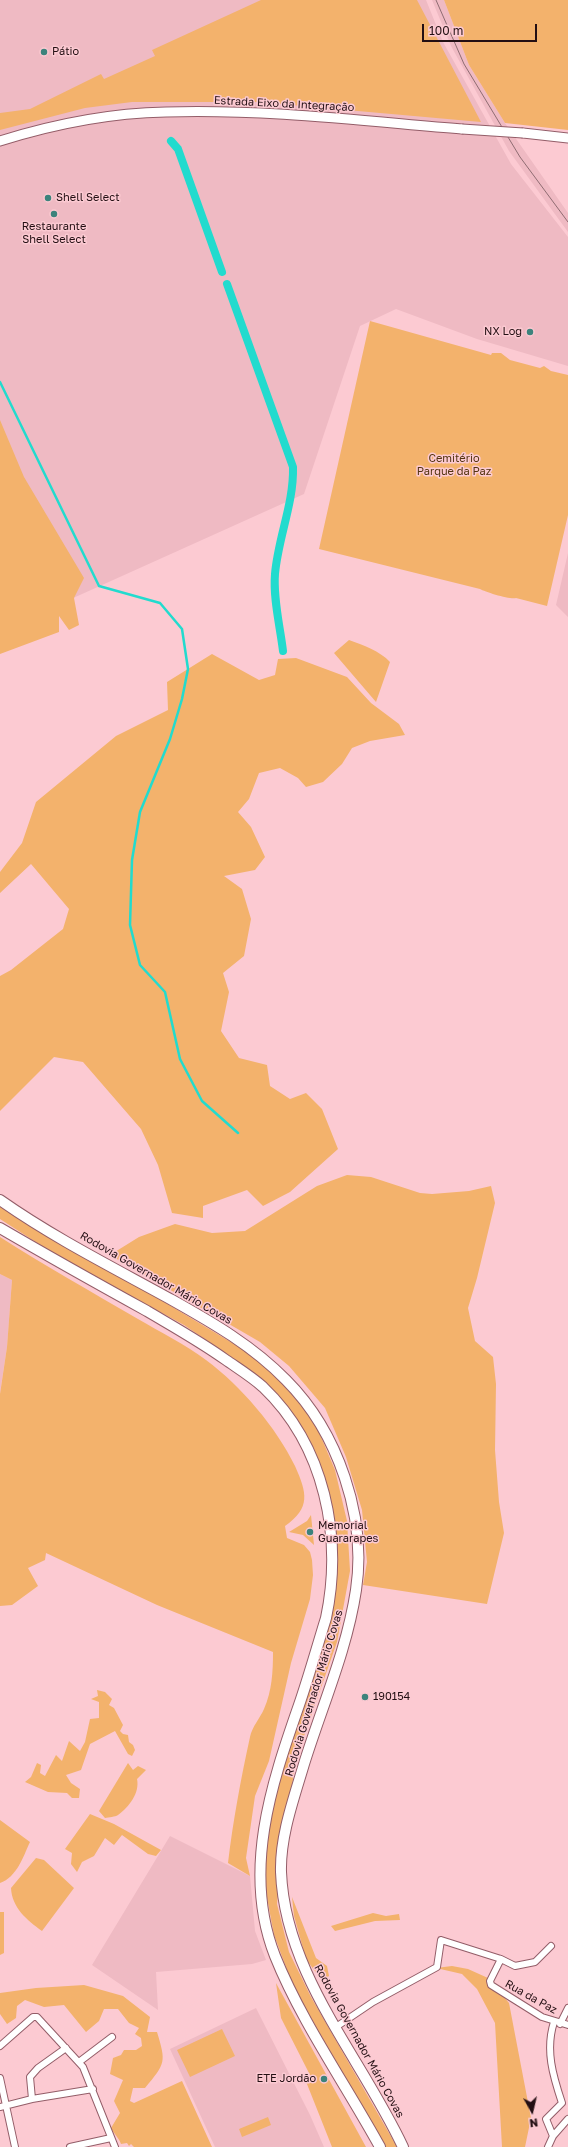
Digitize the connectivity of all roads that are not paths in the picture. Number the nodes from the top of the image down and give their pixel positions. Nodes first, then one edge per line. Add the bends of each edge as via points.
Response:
1 (568, 138) edge
2 (0, 141) edge
3 (0, 1200) edge
4 (0, 1228) edge
5 (551, 1946) dead end
6 (501, 1959) junction
7 (568, 2008) edge
8 (557, 2023) junction
9 (568, 2026) edge
10 (336, 2027) junction
11 (112, 2037) dead end
12 (0, 2046) edge
13 (66, 2048) junction
14 (79, 2062) junction
15 (0, 2078) edge
16 (93, 2089) junction
17 (32, 2099) junction
18 (7, 2105) junction
19 (0, 2107) edge
20 (568, 2119) edge
21 (553, 2136) junction
22 (111, 2138) junction
23 (15, 2147) edge
24 (70, 2147) edge
25 (115, 2147) edge
26 (380, 2147) edge
27 (403, 2147) edge
28 (548, 2147) edge

1 - 2 main road, Estrada Eixo da Integração, bridge via 266,113 166,112 131,114 62,124
3 - 10 highway, Rodovia Governador Mário Covas via 85,1252 215,1324 253,1350 299,1395 319,1423 339,1463 356,1530 356,1588 338,1664 291,1809 281,1869 285,1906 292,1936 314,1989
4 - 26 highway, Rodovia Governador Mário Covas via 197,1340 247,1374 263,1387 287,1416 302,1439 316,1469 326,1500 333,1543 330,1599 266,1810 260,1858 262,1898 275,1955 290,1989
5 - 6 street via 542,1957 530,1964 515,1966
6 - 8 street, Rua da Paz via 490,1981 491,1986 526,2008
6 - 10 street via 441,1940 437,1967 373,2002
7 - 8 street
8 - 9 street, Rua da Paz
8 - 21 street via 550,2044 552,2070 562,2103 546,2119
10 - 27 highway, Rodovia Governador Mário Covas via 390,2119
11 - 14 street
12 - 13 street via 35,2016
13 - 14 street
13 - 17 street via 30,2077
14 - 16 street
15 - 18 street
16 - 17 street
16 - 22 street
17 - 18 street
18 - 19 street
18 - 23 street
20 - 21 street
21 - 28 street
22 - 24 street
22 - 25 street

